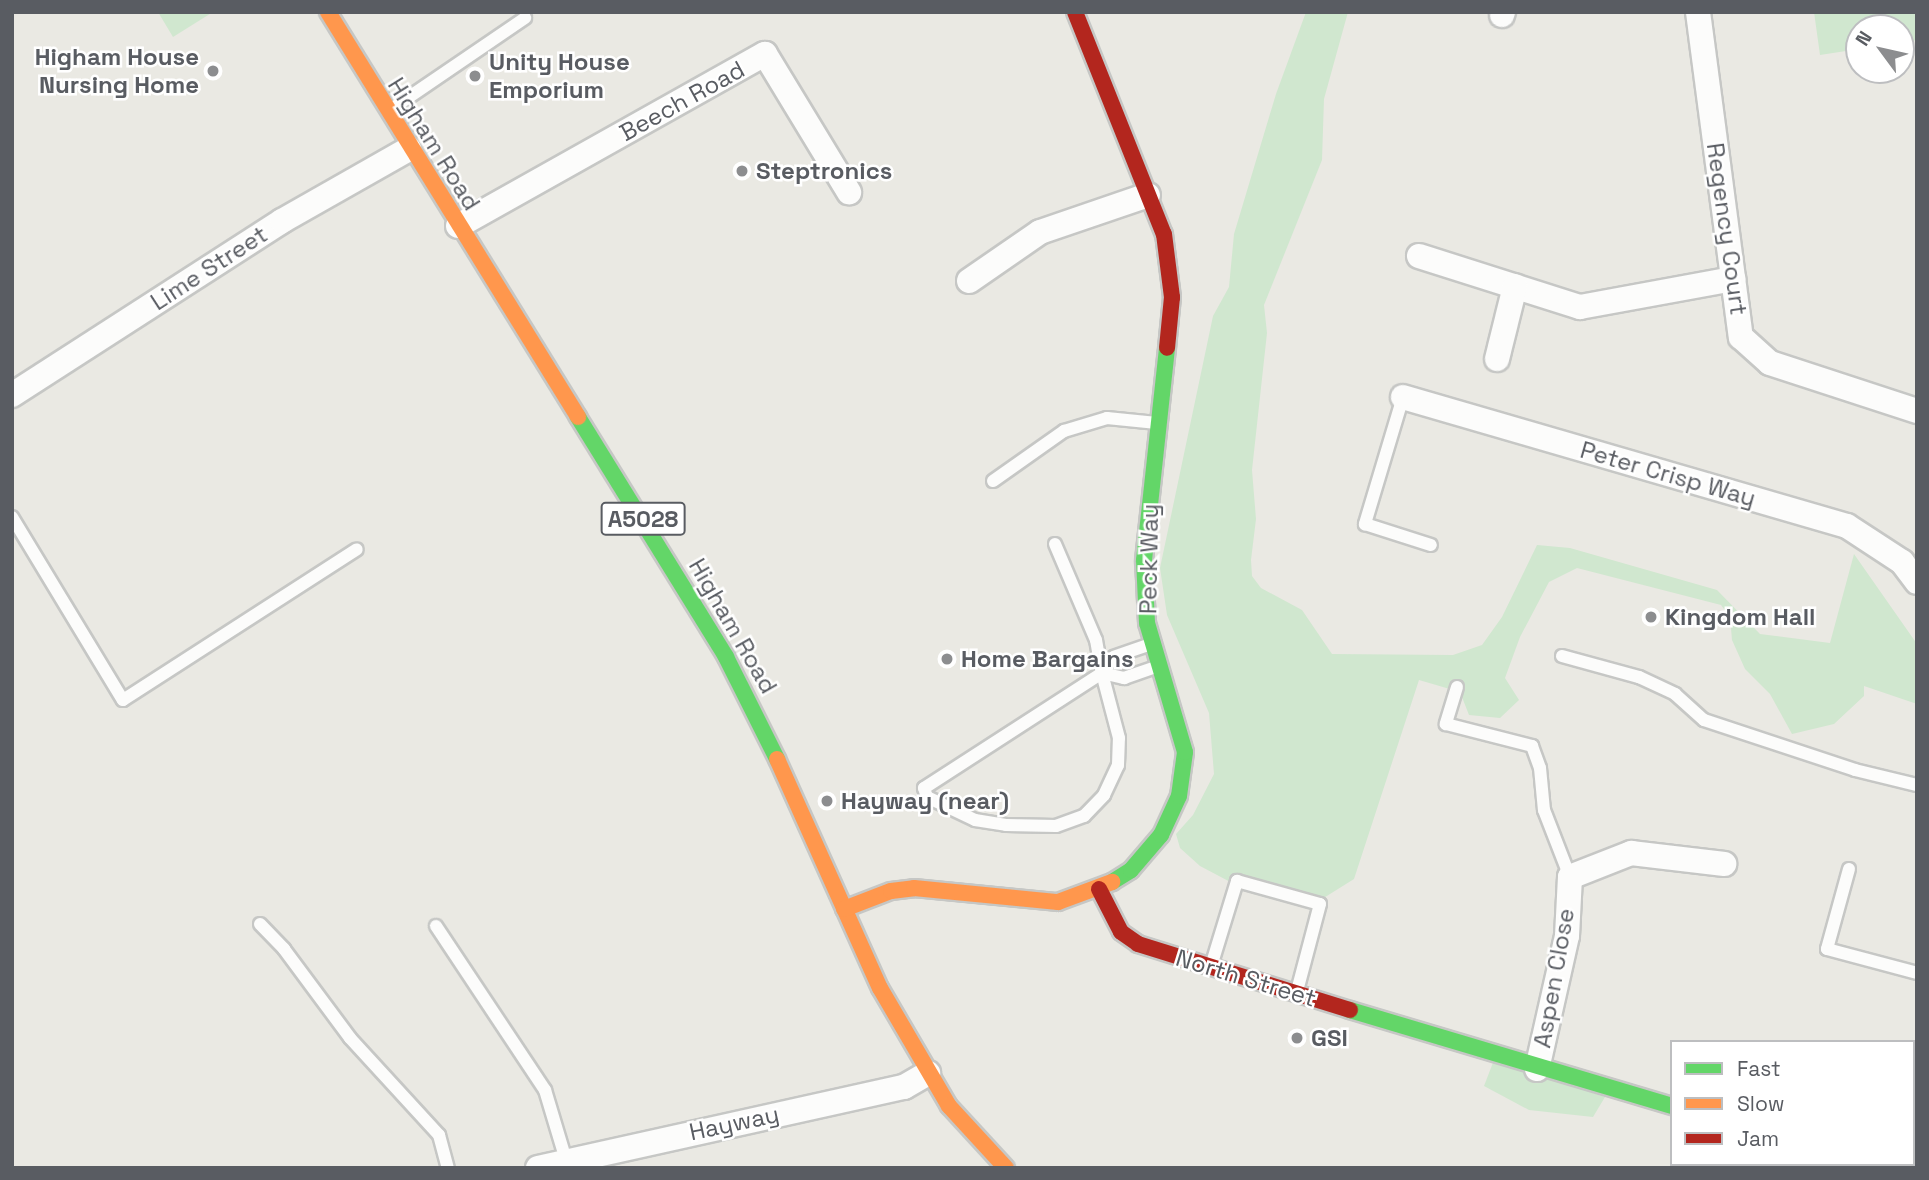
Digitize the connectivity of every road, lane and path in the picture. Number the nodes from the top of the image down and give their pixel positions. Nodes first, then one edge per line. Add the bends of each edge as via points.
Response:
1 (328, 12) edge
2 (1075, 12) edge
3 (1698, 12) edge
4 (525, 18) dead end
5 (387, 112) junction
6 (409, 149) junction
7 (849, 192) dead end
8 (1148, 195) junction
9 (458, 226) junction
10 (1419, 256) dead end
11 (1733, 279) junction
12 (969, 281) dead end
13 (1515, 286) junction
14 (1497, 359) dead end
15 (12, 395) edge
16 (1403, 397) joint
17 (1917, 411) edge
18 (1157, 424) junction
19 (993, 481) dead end
20 (12, 517) edge
21 (1055, 544) dead end
22 (1431, 545) dead end
23 (357, 549) dead end
24 (1917, 582) edge
25 (1153, 644) junction
26 (1562, 656) dead end
27 (1160, 666) junction
28 (1102, 673) junction
29 (1457, 687) dead end
30 (1917, 785) edge
31 (1724, 864) dead end
32 (1849, 869) dead end
33 (1570, 877) junction
34 (1099, 889) junction
35 (844, 909) junction
36 (260, 924) dead end
37 (436, 926) dead end
38 (1211, 967) junction
39 (1917, 974) edge
40 (1296, 993) junction
41 (1537, 1069) junction
42 (928, 1073) junction
43 (1670, 1105) edge
44 (566, 1160) junction
45 (447, 1168) edge
46 (538, 1168) edge
47 (1006, 1168) edge

1 - 5 street, Higham Road / A5028
2 - 8 street, Peck Way
3 - 11 street, Regency Court
4 - 5 lane
5 - 6 street, Higham Road / A5028
6 - 9 street, Higham Road / A5028
6 - 15 street, Lime Street via 282,221
7 - 9 street, Beech Road via 765,54
8 - 12 street via 1040,232
8 - 18 street, Peck Way via 1164,234 1172,297
9 - 35 street, Higham Road / A5028 via 726,657 807,817
10 - 13 street
11 - 13 street via 1580,307
11 - 17 street, Regency Court via 1741,337 1770,363
13 - 14 street
16 - 22 lane via 1365,524
16 - 24 street, Peter Crisp Way via 1847,526 1902,562
18 - 19 lane via 1107,418 1064,431
18 - 25 street, Peck Way via 1144,560 1147,623
20 - 23 lane via 123,700
21 - 28 lane via 1096,640
25 - 27 street, Peck Way
25 - 28 lane via 1114,657
26 - 30 lane via 1639,677 1675,694 1704,720 1728,729 1856,771
27 - 28 lane via 1124,678
27 - 34 street, Peck Way via 1185,752 1179,796 1161,835 1132,870
28 - 28 lane via 1119,738 1118,765 1104,795 1084,816 1056,826 1006,825 975,820 927,797 924,788
29 - 33 lane via 1446,724 1532,746 1540,768 1544,810
31 - 33 street, Aspen Close via 1631,853
32 - 39 lane via 1827,949
33 - 41 street, Aspen Close via 1567,936
34 - 35 street via 1058,902 1034,902 914,888 891,891
34 - 38 street, North Street via 1121,932 1129,938
35 - 42 street, Higham Road / A5028
36 - 45 lane via 350,1038 439,1135
37 - 44 lane via 545,1090
38 - 40 street, North Street
38 - 40 lane via 1237,881 1320,904
40 - 41 street, North Street
41 - 43 street, North Street
42 - 44 street, Hayway via 904,1087
42 - 47 street, Higham Road / A5028 via 949,1105
44 - 46 street, Hayway

